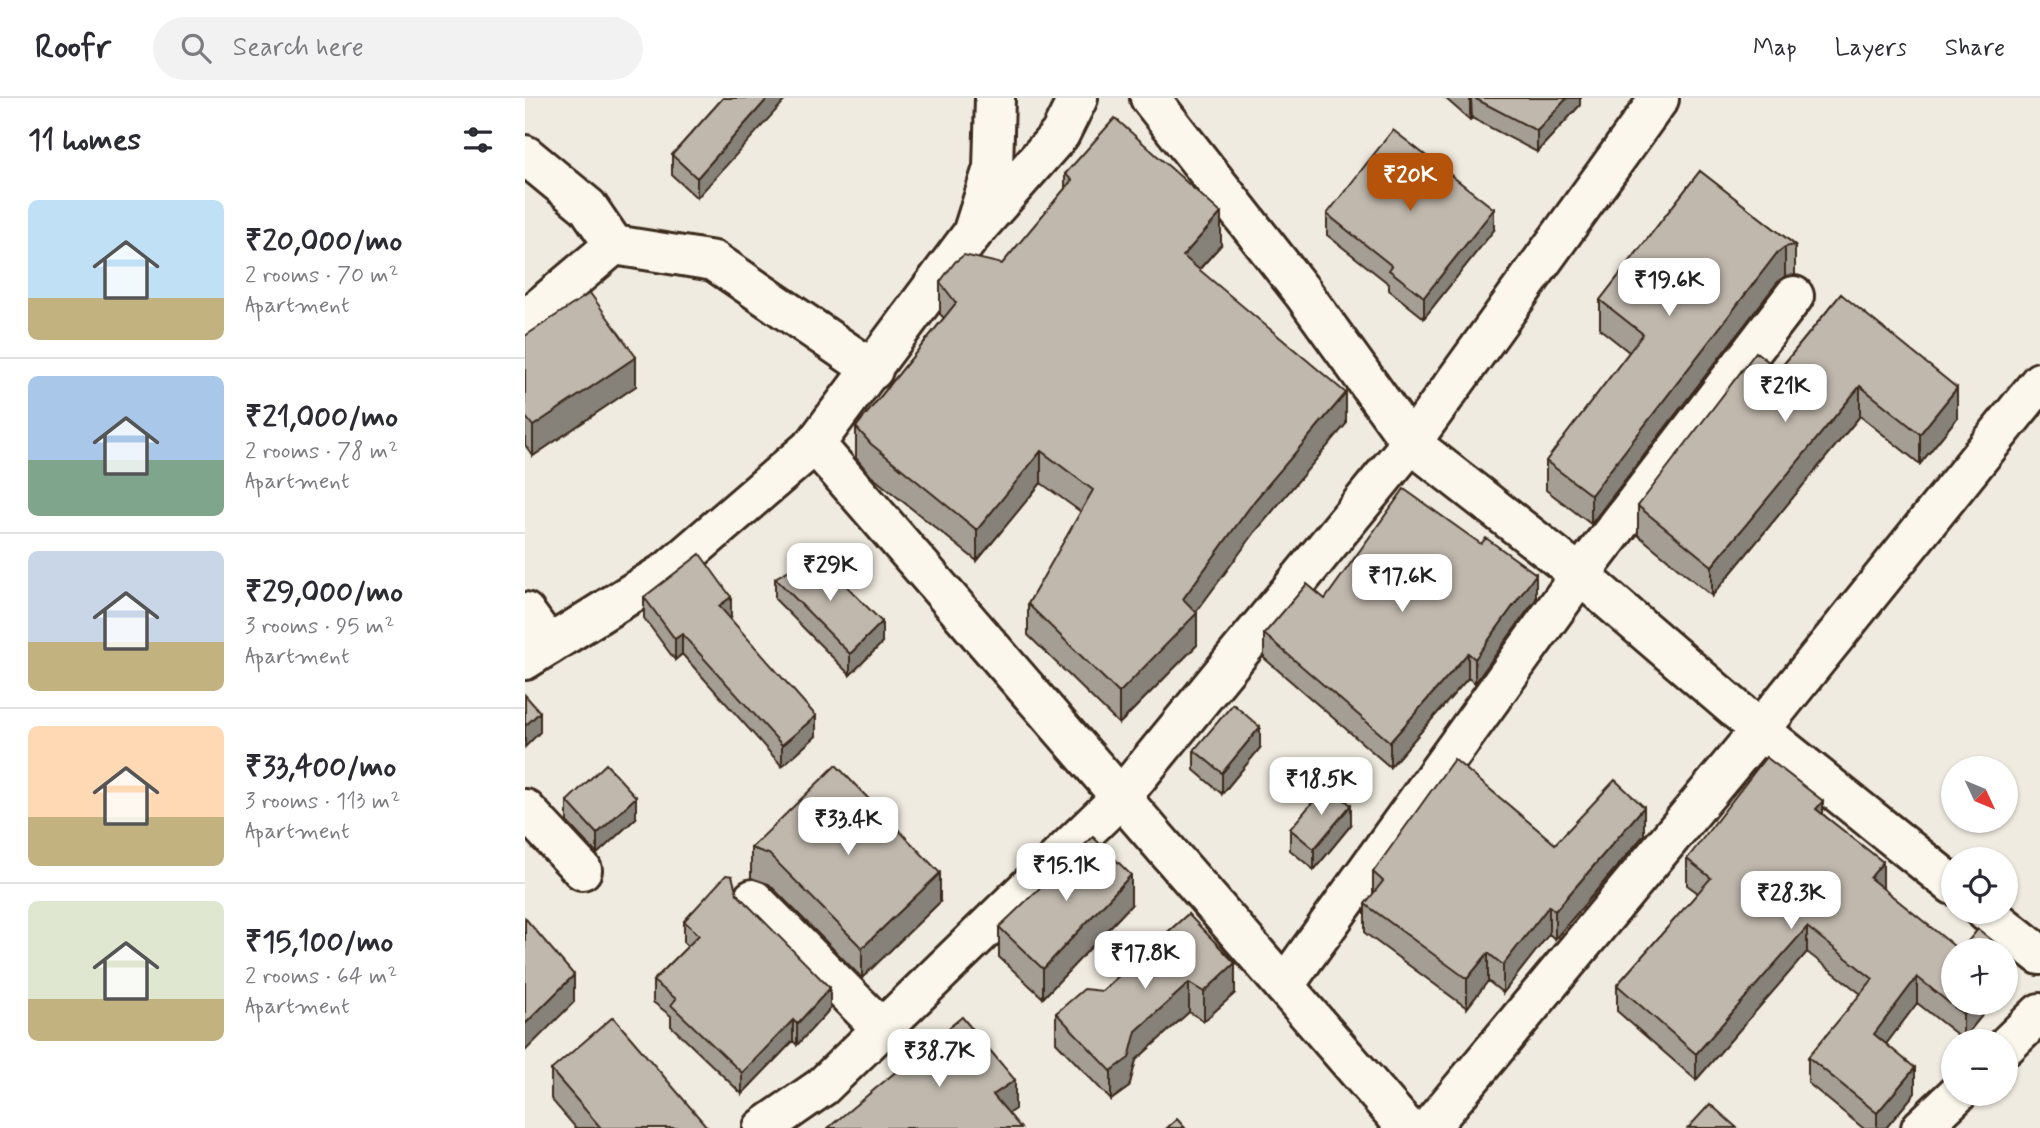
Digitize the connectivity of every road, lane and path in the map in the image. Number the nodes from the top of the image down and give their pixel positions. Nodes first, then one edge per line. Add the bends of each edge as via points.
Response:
1 (995, 98) edge
2 (1078, 98) edge
3 (1150, 98) edge
4 (1659, 99) edge
5 (525, 155) edge
6 (972, 233) junction
7 (614, 245) junction
8 (1794, 296) dead end
9 (525, 320) edge
10 (873, 370) junction
11 (2040, 382) edge
12 (1411, 443) junction
13 (815, 444) junction
14 (1580, 575) junction
15 (525, 612) edge
16 (537, 653) edge
17 (1760, 730) junction
18 (1121, 797) junction
19 (525, 809) edge
20 (582, 870) dead end
21 (1941, 875) edge
22 (753, 899) dead end
23 (2001, 924) edge
24 (2040, 955) edge
25 (1284, 986) junction
26 (2040, 1013) edge
27 (882, 1029) junction
28 (2018, 1034) edge
29 (1944, 1106) edge
30 (763, 1128) edge
31 (1406, 1128) edge
32 (1429, 1128) edge
33 (1921, 1128) edge

1 - 6 street via 993,168
2 - 6 street via 1060,134
3 - 12 street via 1303,293
4 - 12 street
5 - 7 street via 588,207
6 - 10 street
7 - 9 street
7 - 10 street via 714,261
8 - 14 street
10 - 13 street
11 - 17 street
12 - 14 street
12 - 18 street
13 - 16 street via 669,570
13 - 18 street
14 - 17 street
14 - 25 street
15 - 16 street
17 - 21 street
17 - 32 street
18 - 25 street
18 - 27 street
19 - 20 street
22 - 27 street
23 - 24 street
25 - 31 street
26 - 28 street
27 - 30 street via 822,1087
29 - 33 street

